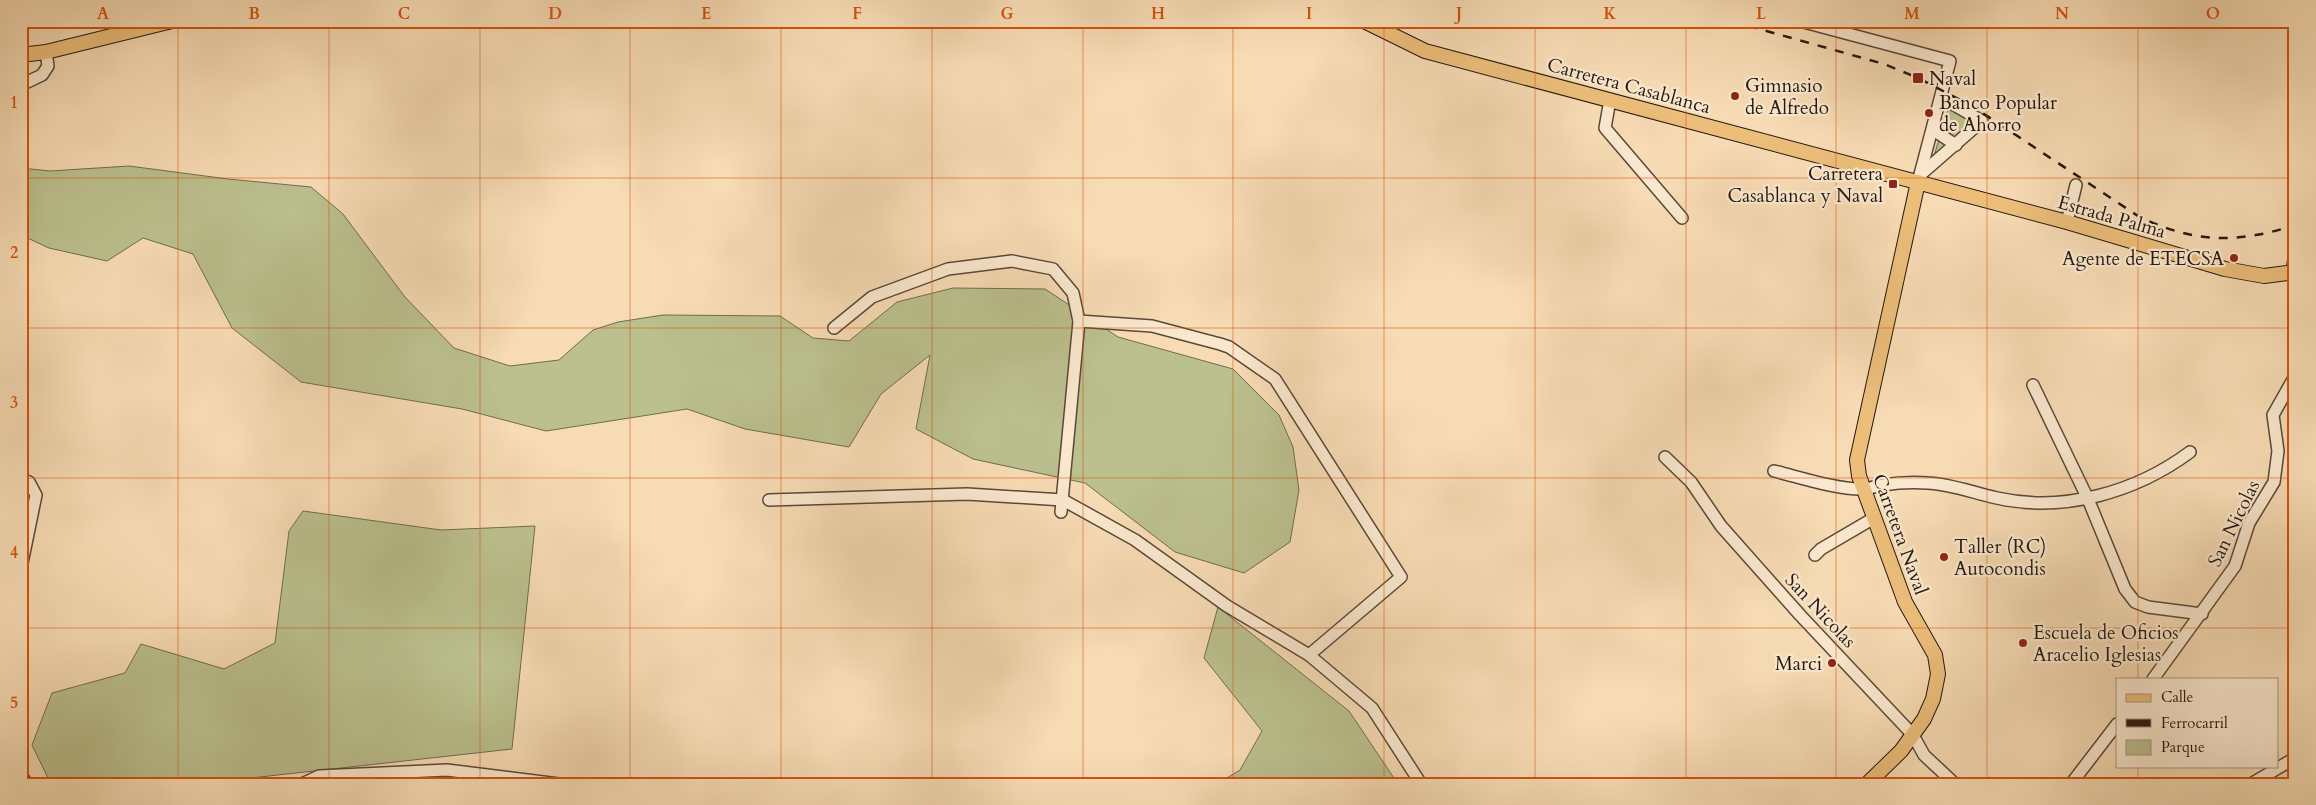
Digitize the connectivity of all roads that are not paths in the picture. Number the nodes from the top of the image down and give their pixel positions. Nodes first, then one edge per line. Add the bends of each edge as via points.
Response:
1 (172, 21) edge
2 (1364, 21) edge
3 (1800, 21) edge
4 (46, 52) junction
5 (21, 55) edge
6 (21, 85) edge
7 (1942, 98) junction
8 (1610, 100) junction
9 (1933, 130) junction
10 (1956, 146) junction
11 (1919, 179) junction
12 (2076, 185) dead end
13 (1682, 218) dead end
14 (2067, 222) junction
15 (2295, 252) edge
16 (2293, 272) edge
17 (1079, 321) junction
18 (834, 328) dead end
19 (2295, 376) edge
20 (2033, 385) dead end
21 (2190, 452) dead end
22 (1665, 457) dead end
23 (1774, 472) dead end
24 (21, 479) edge
25 (1864, 489) junction
26 (2088, 499) junction
27 (769, 500) dead end
28 (1063, 500) junction
29 (1061, 512) dead end
30 (1874, 518) junction
31 (1814, 555) dead end
32 (21, 568) edge
33 (2202, 614) junction
34 (1309, 655) junction
35 (2154, 678) edge
36 (2116, 725) edge
37 (1913, 735) junction
38 (2295, 758) edge
39 (21, 779) edge
40 (23, 784) edge
41 (302, 784) edge
42 (559, 784) edge
43 (1421, 784) edge
44 (1867, 784) edge
45 (1955, 784) edge
46 (2071, 784) edge
47 (2251, 784) edge

1 - 4 main road
2 - 8 main road, Carretera Casablanca via 1425,52
3 - 7 street via 1950,62
4 - 5 main road
4 - 6 street via 48,66 42,75
7 - 9 street
7 - 10 street via 1982,121
8 - 11 main road, Carretera Casablanca
8 - 13 street via 1605,128
9 - 10 street
9 - 11 street
10 - 11 street
11 - 14 main road, Estrada Palma
11 - 25 main road, Carretera Naval via 1857,460
12 - 14 street
14 - 16 main road, Estrada Palma via 2225,269 2264,276
15 - 16 street
17 - 18 street via 1073,293 1053,269 1012,261 948,269 872,297
17 - 28 street
17 - 34 street via 1152,326 1220,344 1275,379 1401,577
19 - 33 street, San Nicolas via 2273,415 2278,451 2274,482 2249,523 2235,566
20 - 26 street
21 - 26 street via 2134,483
22 - 37 street, San Nicolas via 1691,482 1721,526
23 - 25 street
24 - 32 street via 29,482 36,495
25 - 26 street via 1925,482 2034,504
25 - 30 main road, Carretera Naval
26 - 33 street via 2126,589 2135,602 2148,607
27 - 28 street via 967,494
28 - 29 street
28 - 34 street via 1135,540 1227,606
30 - 31 street
30 - 37 main road, Carretera Naval via 1905,602 1937,664 1932,699
33 - 35 street, San Nicolas
34 - 43 street via 1372,708
36 - 46 street
37 - 44 main road, Carretera Naval
37 - 45 street, San Nicolas via 1924,754
38 - 47 street
39 - 40 highway
41 - 42 street via 319,776 447,770

